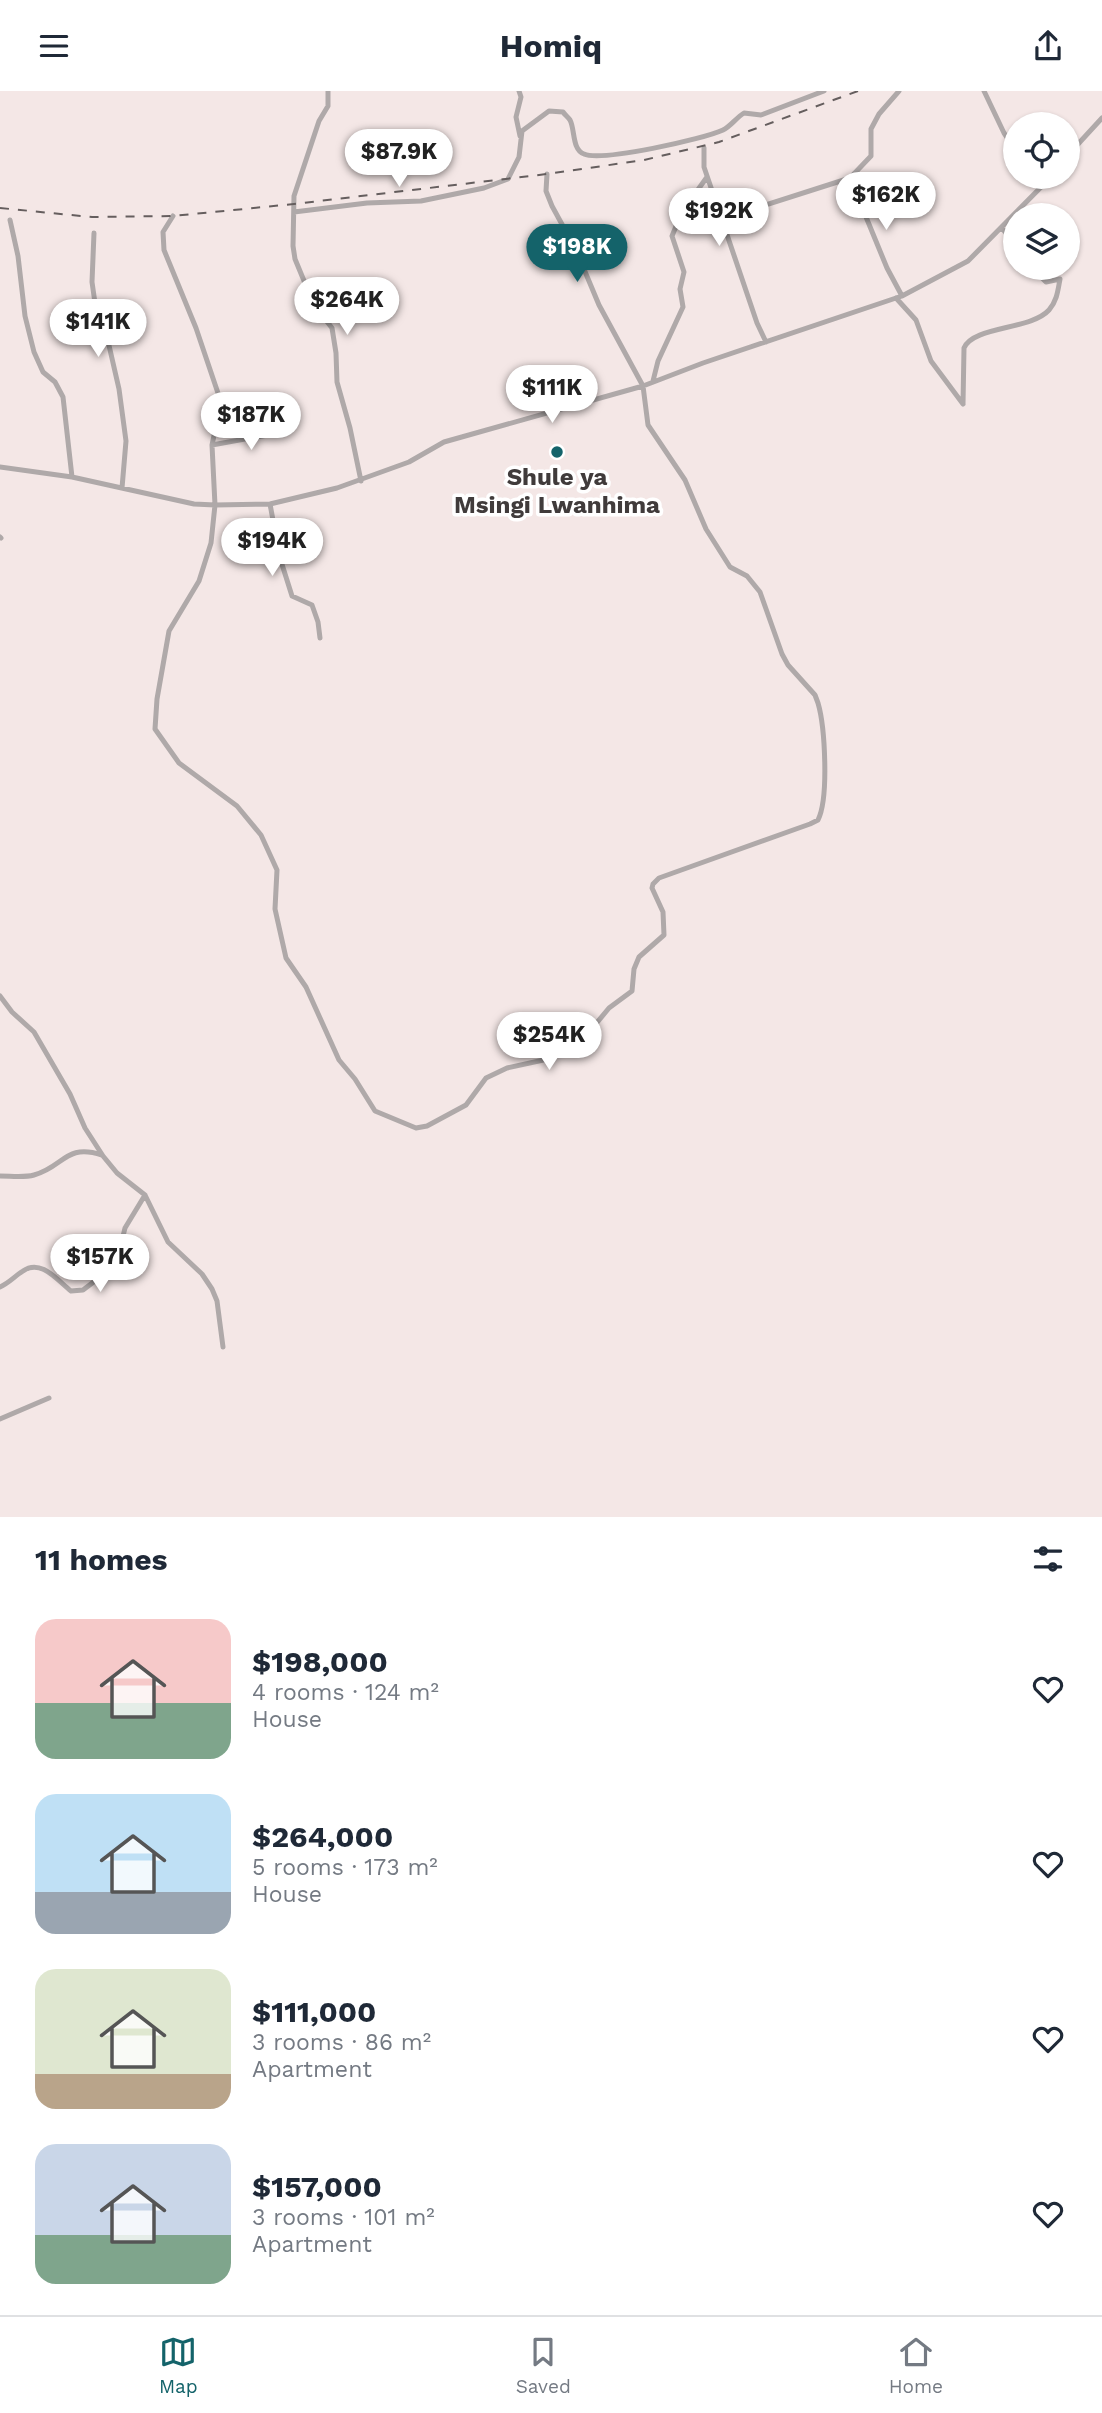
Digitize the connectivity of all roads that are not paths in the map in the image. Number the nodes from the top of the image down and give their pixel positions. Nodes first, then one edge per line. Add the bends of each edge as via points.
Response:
1 (328, 91) edge
2 (519, 91) edge
3 (824, 91) edge
4 (899, 91) edge
5 (984, 91) edge
6 (1102, 118) edge
7 (1003, 131) edge
8 (520, 136) junction
9 (1080, 142) edge
10 (704, 149) dead end
11 (547, 174) dead end
12 (708, 177) junction
13 (850, 178) junction
14 (1038, 189) edge
15 (294, 212) junction
16 (173, 216) dead end
17 (721, 216) junction
18 (10, 220) dead end
19 (1002, 228) joint
20 (94, 233) dead end
21 (1060, 280) edge
22 (899, 297) junction
23 (766, 342) junction
24 (653, 381) junction
25 (643, 386) junction
26 (284, 432) dead end
27 (212, 445) junction
28 (0, 467) edge
29 (72, 477) junction
30 (361, 481) junction
31 (122, 488) junction
32 (215, 505) junction
33 (270, 505) junction
34 (320, 638) dead end
35 (0, 996) edge
36 (103, 1156) junction
37 (0, 1176) edge
38 (145, 1195) junction
39 (0, 1287) edge
40 (223, 1347) dead end
41 (49, 1398) dead end
42 (0, 1419) edge

1 - 15 street via 329,104 294,196
2 - 8 street via 516,117
3 - 8 street via 761,115 744,113 719,131 642,149 584,155 563,112 549,111
4 - 13 street via 871,129 871,156
5 - 7 street
6 - 9 street
8 - 15 street via 519,157 508,179 484,188 421,201
10 - 12 street
11 - 25 street via 546,191 552,206
12 - 17 street
12 - 24 street via 682,212 672,236 684,272 680,289 683,307
13 - 17 street
13 - 22 street
14 - 19 street
15 - 30 street via 295,259 314,305 332,328 337,382
16 - 27 street via 163,232 164,250 220,396
17 - 23 street
18 - 29 street via 34,352 43,372 64,397
19 - 22 street via 968,261
20 - 31 street via 95,303 108,341 126,442
21 - 22 street via 1056,299 1047,312 967,341 963,404 932,361 916,320
22 - 23 street
23 - 24 street
24 - 25 street
25 - 30 street via 444,442
25 - 32 street via 648,425 685,480 706,529 730,567 747,576 761,592 782,654 815,695 825,782 822,812 810,824 659,878 652,888 663,912 664,935 639,957 631,993 568,1049 495,1073 466,1105 427,1126 416,1128 375,1111 339,1060 306,987 286,958 275,909 277,870 261,835 237,806 179,763 155,729 169,631 205,565
26 - 27 street
27 - 32 street
28 - 29 street
29 - 31 street
30 - 33 street
31 - 32 street
32 - 33 street
33 - 34 street via 290,591 295,599 312,605
35 - 36 street via 34,1032
36 - 37 street via 87,1150 76,1152 35,1175
36 - 38 street
38 - 39 street via 125,1228 116,1265 83,1290 71,1291 34,1266
38 - 40 street via 168,1242 212,1289
41 - 42 street

